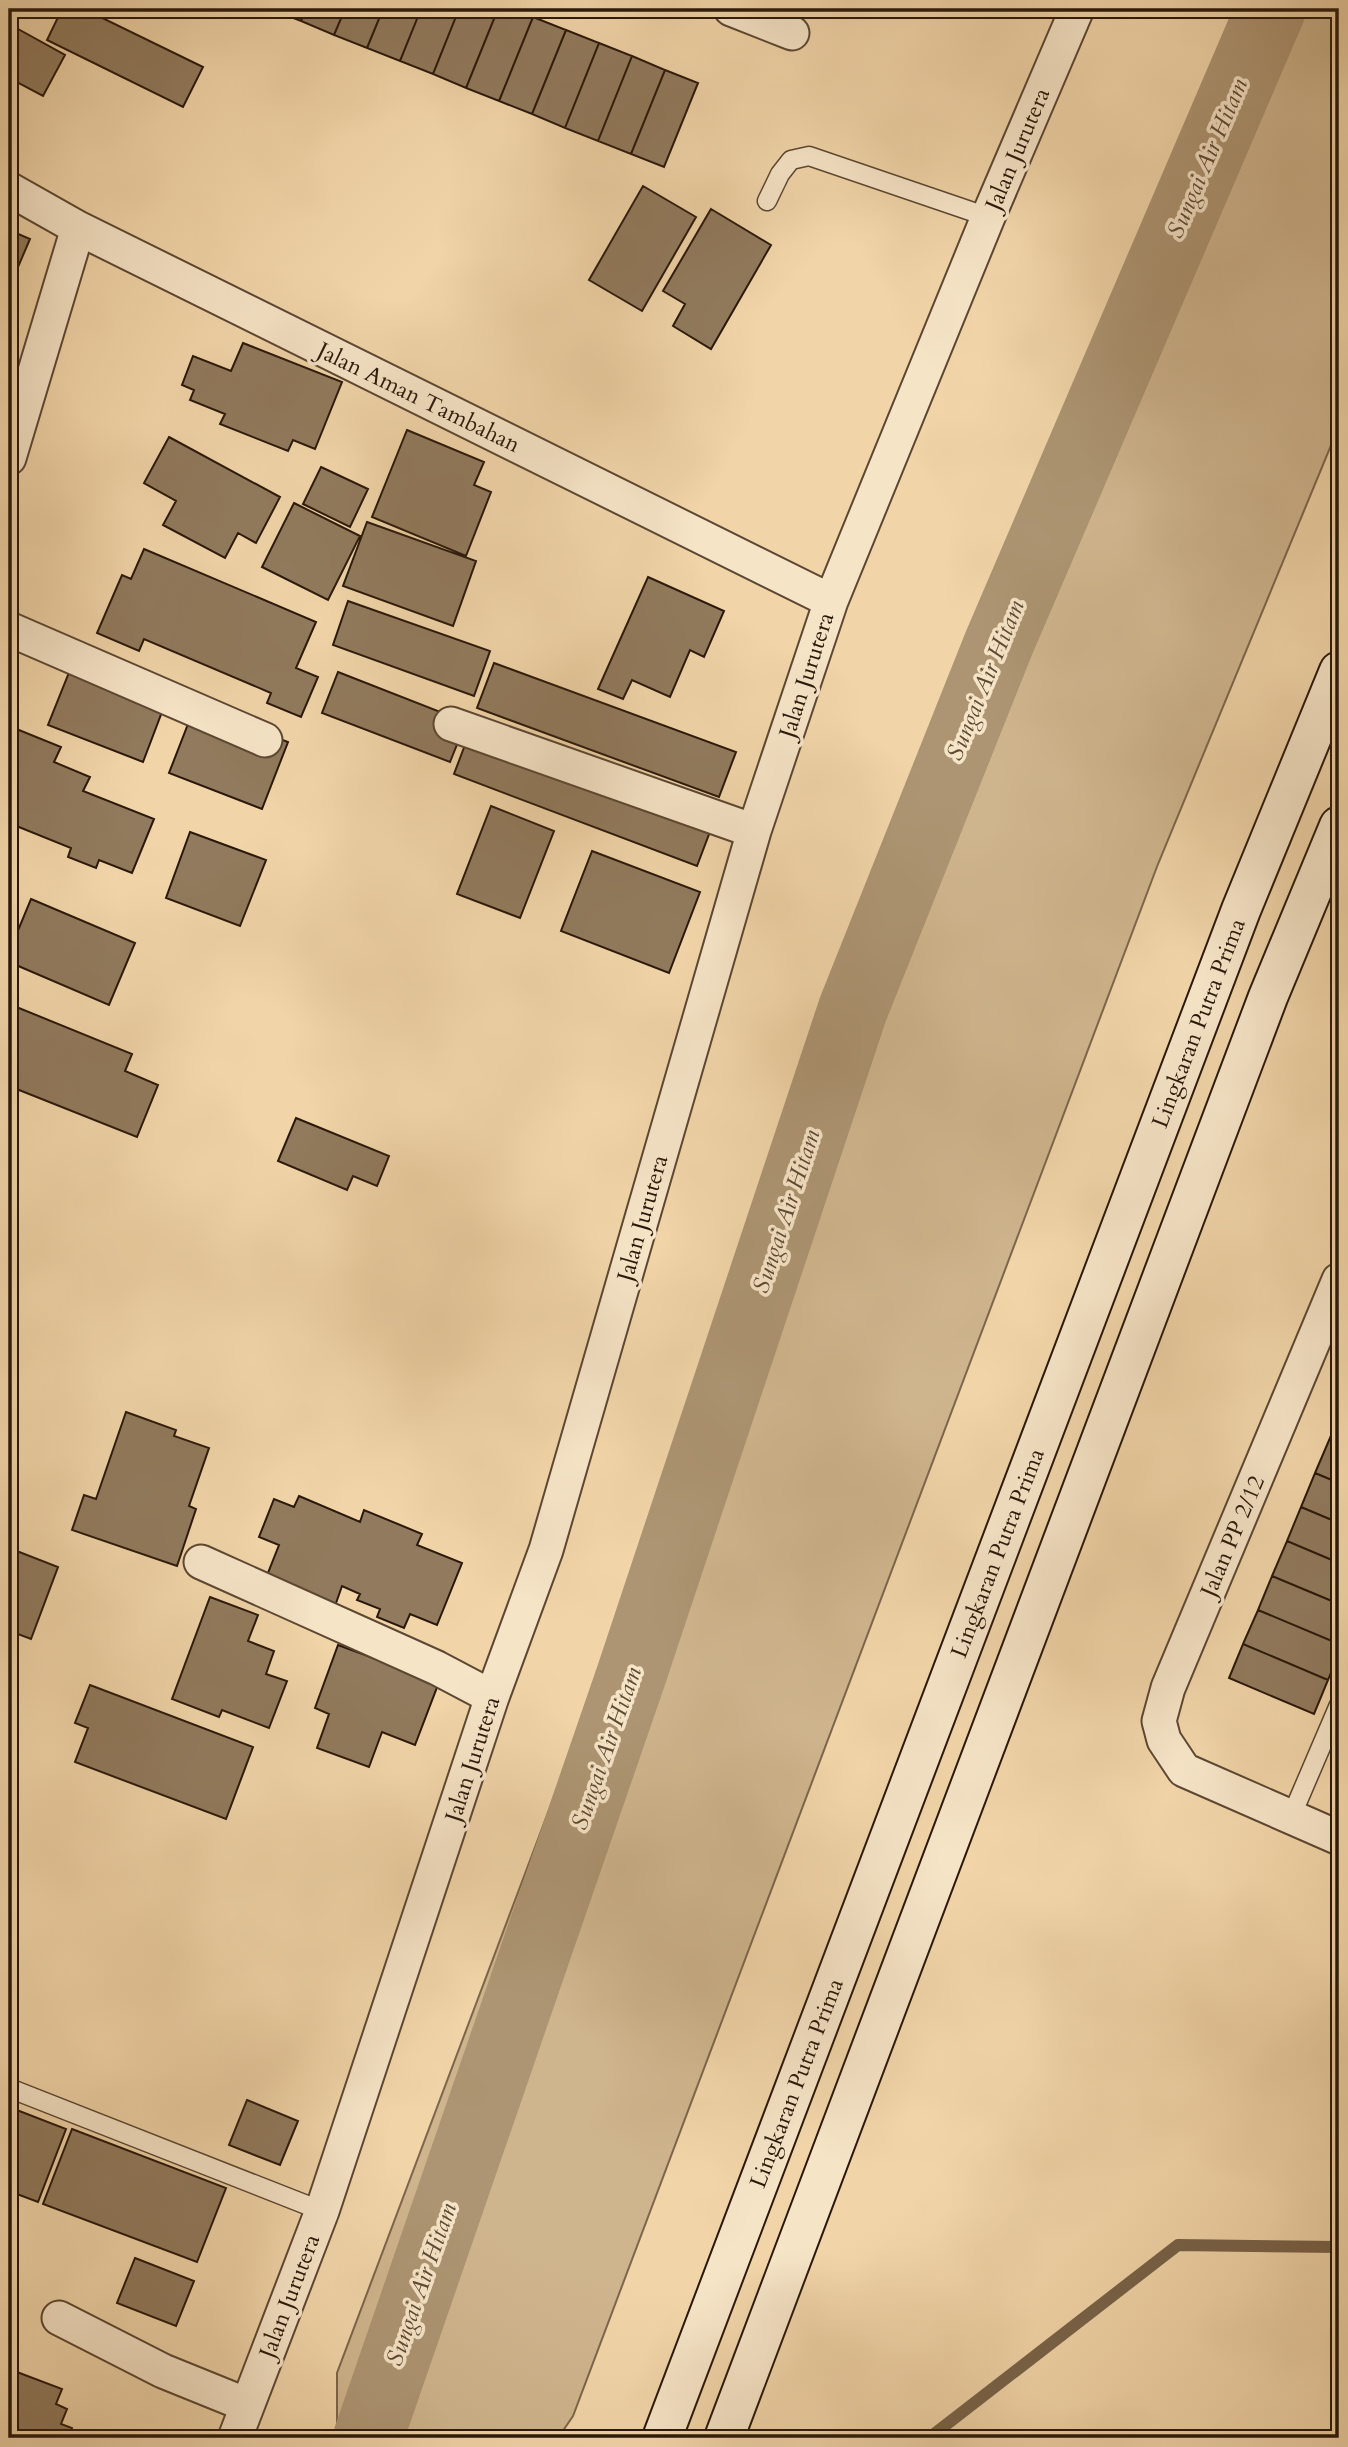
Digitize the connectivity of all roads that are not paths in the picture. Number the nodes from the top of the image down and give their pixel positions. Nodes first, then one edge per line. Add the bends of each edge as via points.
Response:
1 (731, 9) edge
2 (1076, 9) edge
3 (792, 33) dead end
4 (9, 189) edge
5 (767, 201) dead end
6 (988, 217) junction
7 (78, 228) junction
8 (9, 458) edge
9 (831, 601) junction
10 (9, 629) edge
11 (1339, 671) edge
12 (451, 724) dead end
13 (265, 740) dead end
14 (1339, 826) edge
15 (754, 831) junction
16 (1339, 1280) edge
17 (201, 1562) dead end
18 (492, 1697) junction
19 (1339, 1704) edge
20 (1291, 1817) junction
21 (1339, 1838) edge
22 (9, 2088) edge
23 (322, 2211) junction
24 (59, 2318) dead end
25 (247, 2405) junction
26 (235, 2438) edge
27 (662, 2438) edge
28 (724, 2438) edge

1 - 3 street
2 - 6 street, Jalan Jurutera
4 - 7 street, Jalan Aman Tambahan
5 - 6 lane via 791,160 809,156
6 - 9 street, Jalan Jurutera
7 - 8 street
7 - 9 street, Jalan Aman Tambahan
9 - 15 street, Jalan Jurutera
10 - 13 street
11 - 27 main road, Lingkaran Putra Prima via 1236,923
12 - 15 street
14 - 28 main road via 1268,997
15 - 18 street, Jalan Jurutera via 545,1550
16 - 20 street, Jalan PP 2/12 via 1168,1688 1159,1721 1171,1754 1184,1770
17 - 18 street
18 - 23 street, Jalan Jurutera
19 - 20 lane
20 - 21 street, Jalan PP 2/12
22 - 23 lane
23 - 25 street, Jalan Jurutera
24 - 25 street via 163,2371
25 - 26 street, Jalan Jurutera

